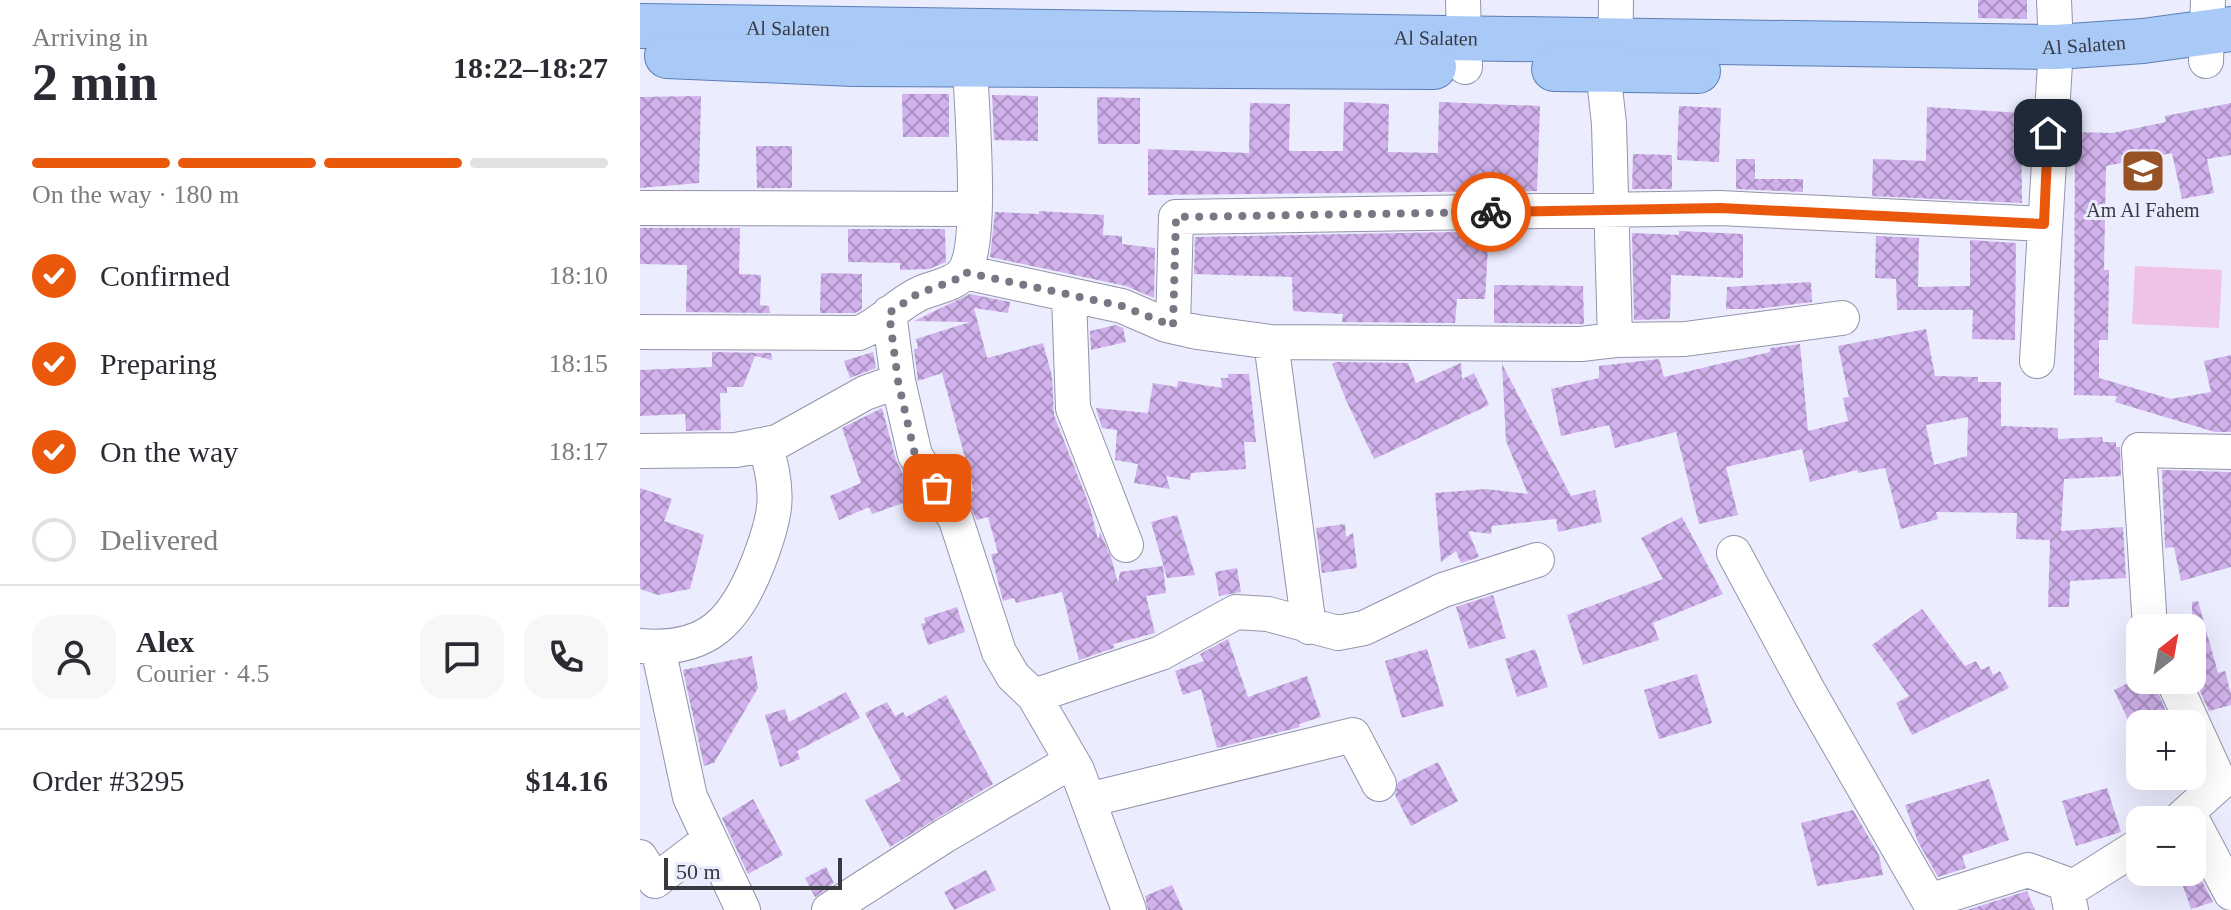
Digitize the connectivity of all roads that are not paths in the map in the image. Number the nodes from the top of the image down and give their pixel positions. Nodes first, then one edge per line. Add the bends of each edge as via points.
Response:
1 (2054, 0) edge
2 (640, 26) edge
3 (853, 31) edge
4 (1464, 35) edge
5 (2217, 36) edge
6 (1612, 45) edge
7 (640, 55) edge
8 (2054, 60) junction
9 (970, 63) junction
10 (640, 208) edge
11 (974, 209) junction
12 (1612, 210) junction
13 (2044, 224) junction
14 (964, 272) junction
15 (1069, 296) junction
16 (889, 313) junction
17 (1842, 318) dead end
18 (1173, 326) junction
19 (640, 332) edge
20 (1615, 340) junction
21 (1271, 342) junction
22 (2037, 361) dead end
23 (898, 381) junction
24 (765, 445) junction
25 (640, 451) edge
26 (2231, 452) edge
27 (1126, 545) dead end
28 (1734, 553) dead end
29 (1537, 560) dead end
30 (2149, 614) edge
31 (1309, 627) junction
32 (649, 647) edge
33 (2179, 694) edge
34 (1034, 696) junction
35 (1072, 761) junction
36 (1379, 784) dead end
37 (1088, 800) junction
38 (2196, 806) edge
39 (709, 840) junction
40 (2206, 853) edge
41 (2126, 856) edge
42 (640, 857) edge
43 (2231, 893) edge
44 (2069, 900) edge
45 (743, 910) edge
46 (829, 910) edge
47 (1129, 910) edge

1 - 8 street
2 - 3 main road, Al Salaten
3 - 4 main road, Al Salaten
3 - 7 main road, Al Salaten
3 - 9 main road, Al Salaten
4 - 6 main road, Al Salaten
4 - 9 main road, Al Salaten
5 - 8 main road, Al Salaten via 2132,70
6 - 8 main road, Al Salaten
6 - 12 street
8 - 13 street
9 - 11 street
10 - 11 street
11 - 14 street via 973,241
12 - 13 street via 1720,208
12 - 18 street via 1176,217
12 - 20 street
13 - 22 street
14 - 15 street
14 - 16 street
15 - 18 street via 1122,306
15 - 27 street via 1073,408
16 - 19 street via 875,326 842,335
16 - 23 street
17 - 20 street via 1685,339
18 - 21 street
20 - 21 street via 1535,346
21 - 31 street
23 - 24 street
23 - 34 street via 915,455 956,520 999,652
24 - 25 street
24 - 32 street via 777,495 773,523 742,603 722,625 697,640
26 - 30 street via 2139,450
28 - 44 street via 1929,901 2028,870 2066,884
29 - 31 street via 1443,590 1364,628 1338,633
31 - 34 street via 1268,614 1236,612 1161,653
32 - 39 street via 690,797
33 - 38 street via 2220,783
34 - 35 street
35 - 37 street
35 - 46 street
36 - 37 street via 1353,735
37 - 47 street
39 - 42 street via 655,881
39 - 45 street
40 - 43 street
41 - 44 street

